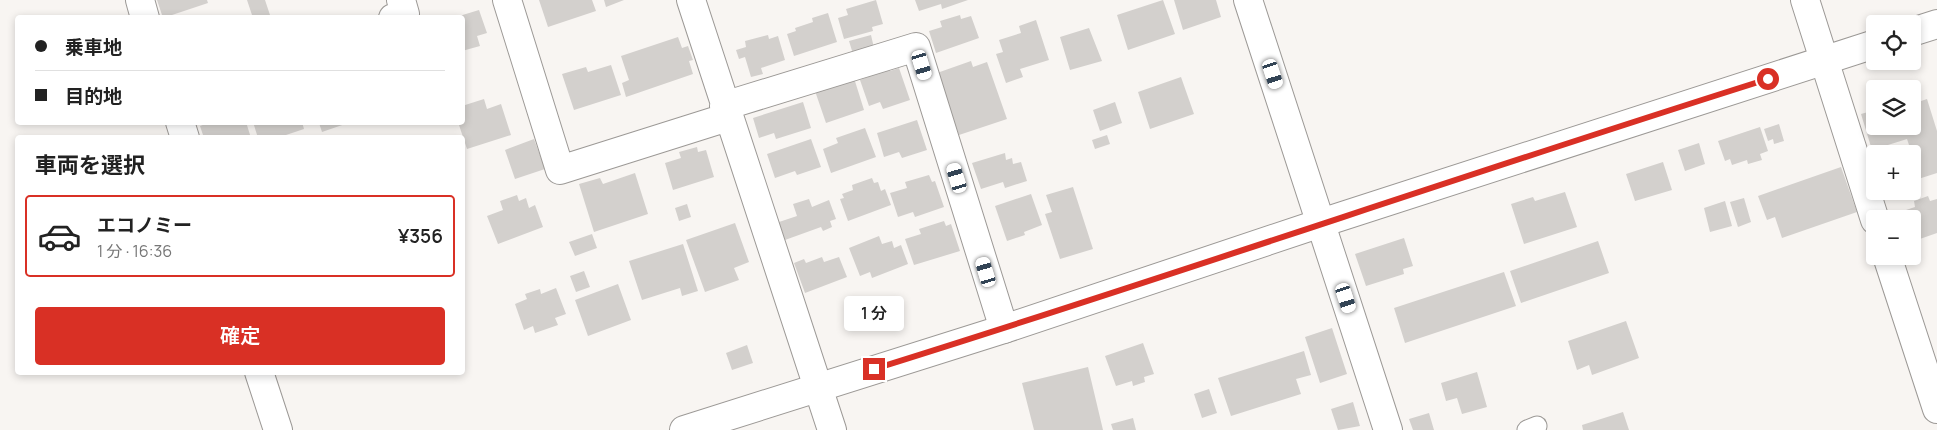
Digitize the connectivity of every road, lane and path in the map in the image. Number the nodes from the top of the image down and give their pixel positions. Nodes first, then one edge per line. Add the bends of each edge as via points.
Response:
1 (140, 0) edge
2 (400, 0) edge
3 (507, 0) edge
4 (691, 0) edge
5 (1248, 0) edge
6 (1805, 0) edge
7 (145, 15) edge
8 (402, 15) edge
9 (1937, 24) edge
10 (1921, 29) edge
11 (1866, 47) edge
12 (1824, 61) junction
13 (726, 111) junction
14 (1872, 210) edge
15 (1321, 223) junction
16 (1890, 265) edge
17 (1004, 329) junction
18 (260, 375) edge
19 (818, 386) junction
20 (1937, 409) edge
21 (278, 430) edge
22 (684, 430) edge
23 (832, 430) edge
24 (1388, 430) edge

1 - 7 street
2 - 8 street via 405,14
3 - 13 street via 560,170
4 - 13 street
5 - 15 street
6 - 12 street
9 - 10 street
11 - 12 street
12 - 14 street
12 - 15 street
13 - 17 street via 916,47
13 - 19 street
15 - 17 street
15 - 24 street
16 - 20 street
17 - 19 street
18 - 21 street
19 - 22 street
19 - 23 street

